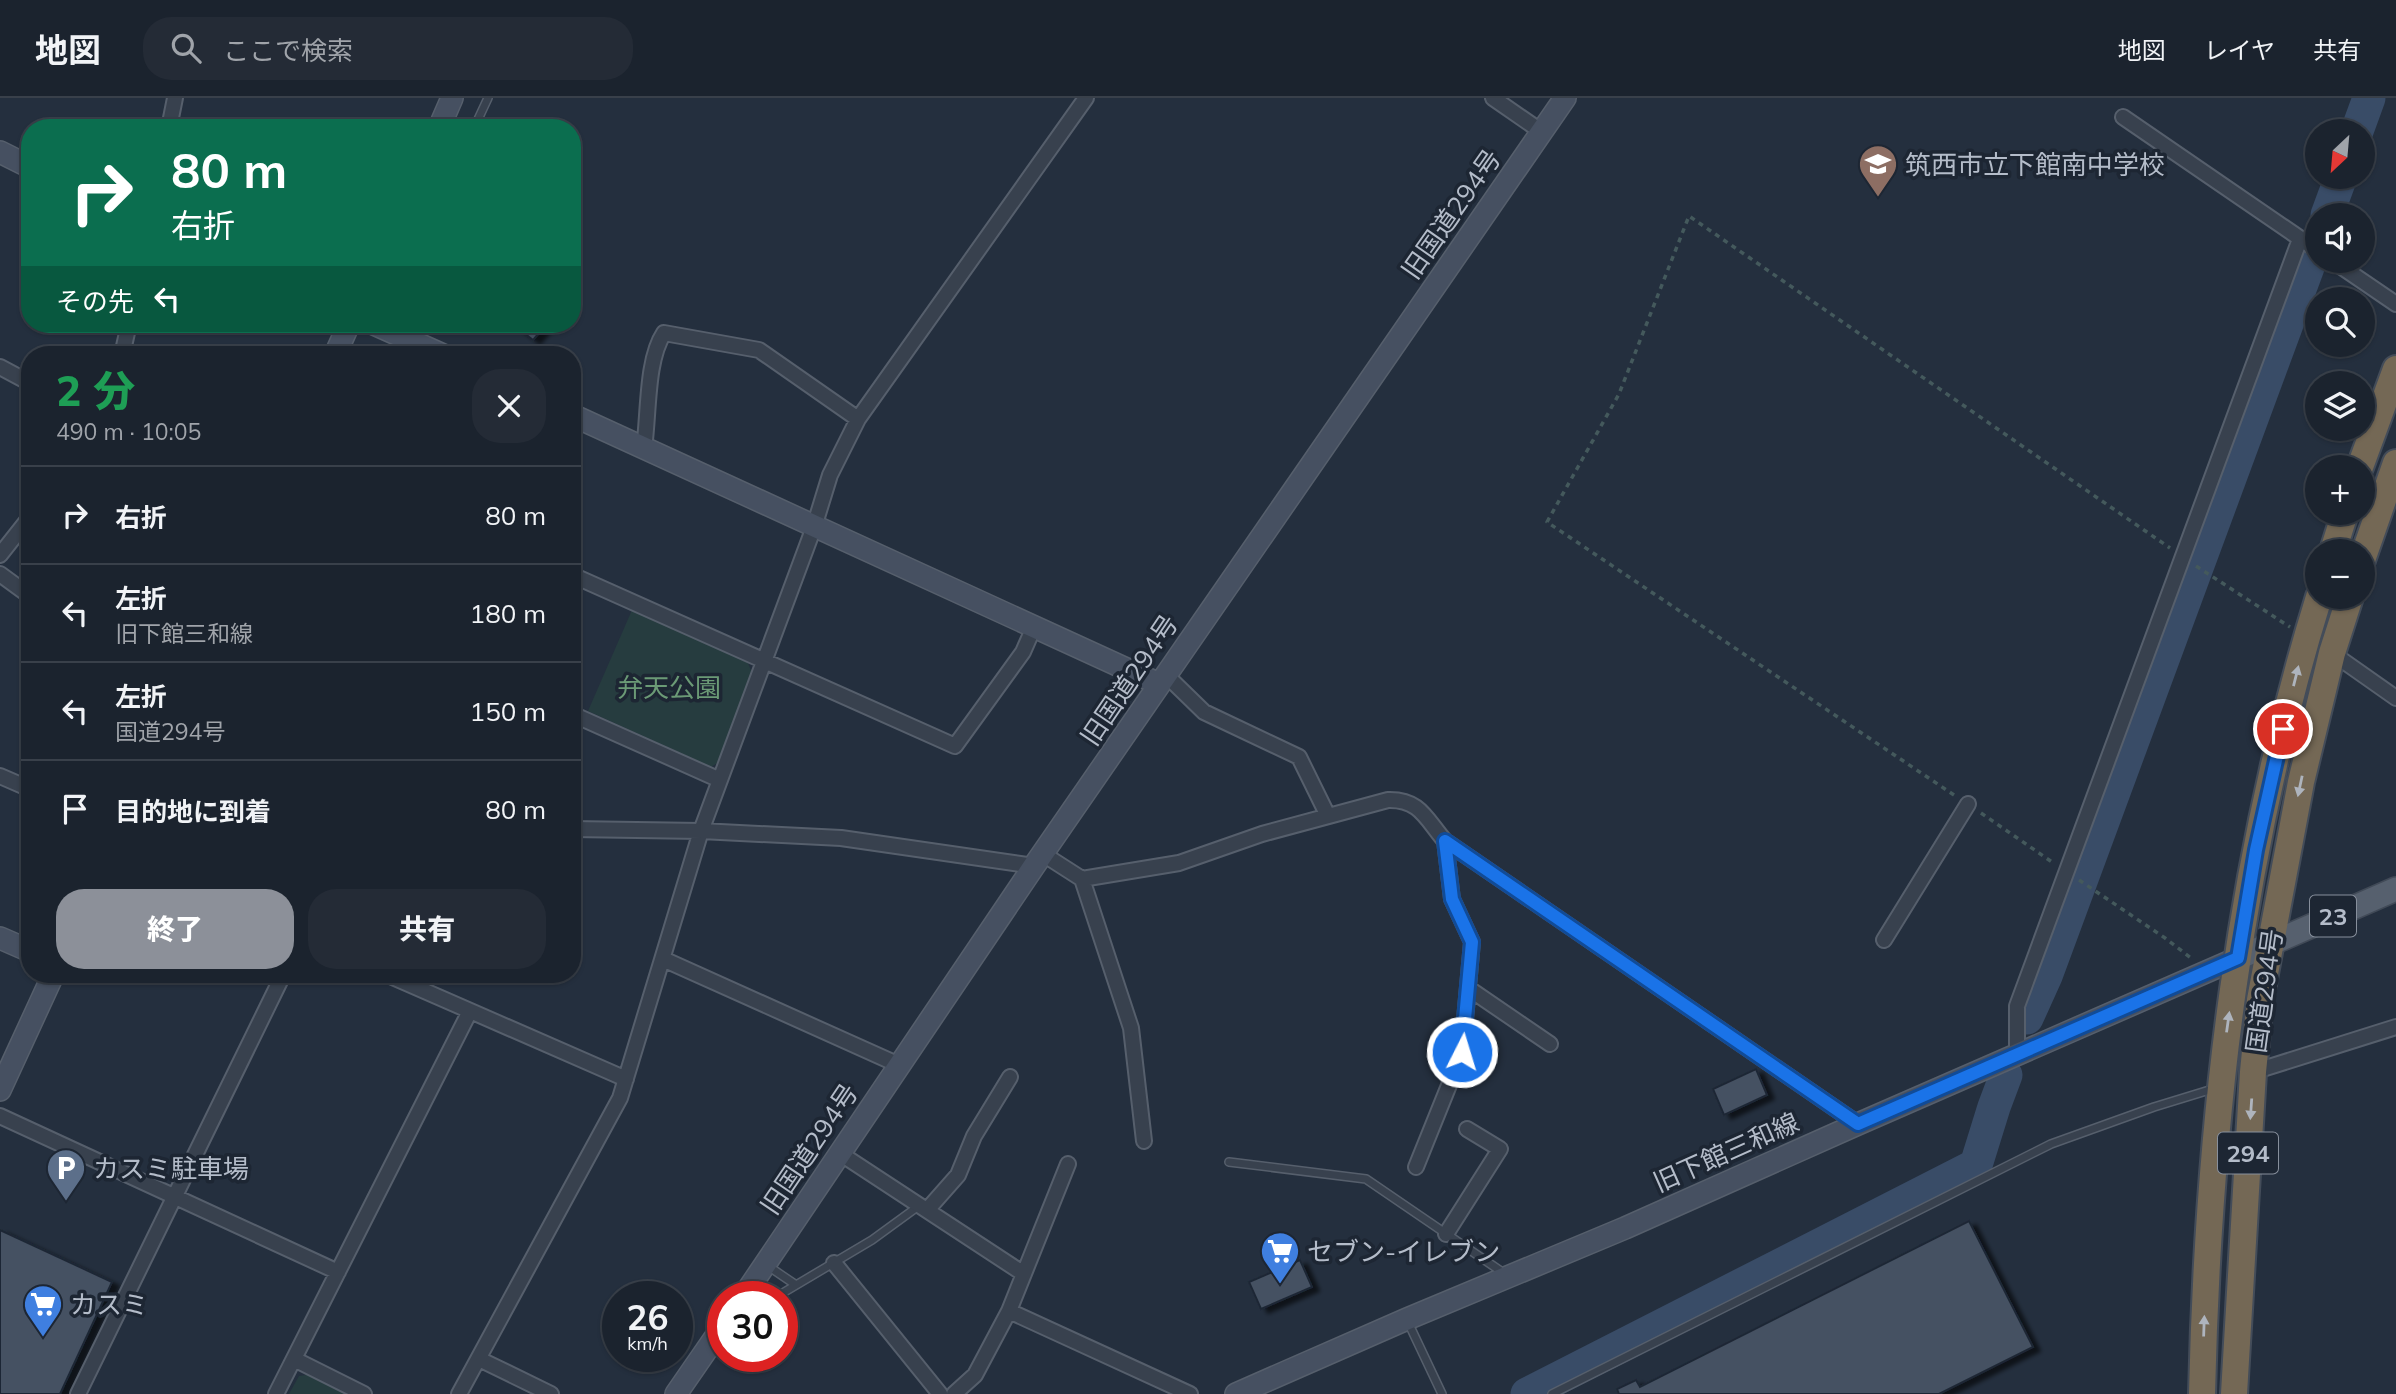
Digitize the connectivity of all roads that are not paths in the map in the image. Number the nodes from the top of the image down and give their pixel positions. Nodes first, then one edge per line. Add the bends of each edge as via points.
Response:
1 (175, 98) edge
2 (452, 98) edge
3 (488, 98) edge
4 (1086, 98) edge
5 (1493, 98) edge
6 (1565, 98) edge
7 (2123, 117) dead end
8 (171, 119) edge
9 (443, 119) edge
10 (478, 119) edge
11 (1542, 132) junction
12 (0, 152) edge
13 (21, 162) edge
14 (2300, 239) junction
15 (2305, 242) edge
16 (2351, 273) edge
17 (2396, 304) edge
18 (394, 333) edge
19 (423, 346) edge
20 (0, 367) edge
21 (2396, 369) edge
22 (21, 378) edge
23 (581, 419) edge
24 (858, 419) junction
25 (643, 448) junction
26 (2364, 455) edge
27 (2396, 463) edge
28 (814, 527) junction
29 (21, 528) edge
30 (2369, 539) edge
31 (0, 555) edge
32 (0, 574) edge
33 (581, 579) edge
34 (21, 589) edge
35 (2315, 609) edge
36 (2346, 609) edge
37 (1034, 627) junction
38 (2332, 653) junction
39 (764, 662) junction
40 (1163, 679) junction
41 (2396, 698) edge
42 (581, 718) edge
43 (0, 776) edge
44 (720, 780) junction
45 (21, 785) edge
46 (1968, 804) road end
47 (1328, 816) junction
48 (581, 829) edge
49 (701, 831) junction
50 (1445, 841) junction
51 (1038, 860) junction
52 (1082, 879) junction
53 (2396, 889) edge
54 (0, 938) edge
55 (1884, 940) dead end
56 (2269, 944) junction
57 (21, 947) edge
58 (2238, 958) junction
59 (663, 959) junction
60 (49, 983) edge
61 (279, 983) edge
62 (406, 983) edge
63 (1468, 988) junction
64 (470, 1011) junction
65 (2396, 1027) edge
66 (1550, 1044) dead end
67 (2017, 1055) junction
68 (900, 1065) junction
69 (2253, 1072) junction
70 (1010, 1077) dead end
71 (626, 1079) junction
72 (2220, 1087) junction
73 (0, 1090) edge
74 (0, 1116) edge
75 (1858, 1124) junction
76 (1467, 1129) dead end
77 (1144, 1141) dead end
78 (841, 1154) junction
79 (1229, 1162) dead end
80 (1068, 1164) dead end
81 (1416, 1167) dead end
82 (175, 1196) junction
83 (924, 1207) junction
84 (1446, 1234) junction
85 (834, 1263) junction
86 (774, 1269) dead end
87 (338, 1272) junction
88 (1024, 1274) junction
89 (1509, 1277) junction
90 (754, 1281) edge
91 (790, 1281) edge
92 (798, 1284) edge
93 (1009, 1311) junction
94 (1407, 1319) junction
95 (707, 1349) edge
96 (294, 1359) junction
97 (479, 1359) junction
98 (78, 1394) edge
99 (276, 1394) edge
100 (364, 1394) edge
101 (459, 1394) edge
102 (551, 1394) edge
103 (676, 1394) edge
104 (940, 1394) edge
105 (954, 1394) edge
106 (1190, 1394) edge
107 (1236, 1394) edge
108 (1442, 1394) edge
109 (1552, 1394) edge
110 (2202, 1394) edge
111 (2234, 1394) edge

1 - 8 street
2 - 9 street
3 - 10 lane
4 - 24 street
5 - 11 street
6 - 11 street, 旧国道294号
7 - 14 street
11 - 40 street, 旧国道294号
12 - 13 street
14 - 15 street
14 - 67 street via 2017,1006
16 - 17 street
18 - 19 street
20 - 22 street
21 - 26 highway
23 - 25 street
24 - 25 street via 759,350 664,333 653,357
24 - 28 street via 830,475
25 - 28 street
27 - 30 highway
28 - 37 street
28 - 39 street
29 - 31 street
32 - 34 street
33 - 39 street
58 -> 35 highway, 国道294号 / 294 via 2267,801
36 - 38 highway, 国道294号 / 294
37 - 39 street via 1023,652 955,747
37 - 40 street
38 - 41 street
38 -> 56 highway, 国道294号 / 294
39 - 44 street
40 - 47 street via 1204,712 1299,757
40 - 51 street, 旧国道294号
42 - 44 street
43 - 45 street
44 - 49 street
46 - 55 street
47 - 50 street via 1402,800 1419,807
47 - 52 street via 1178,863
48 - 49 street
49 - 51 street via 841,838
49 - 59 street
50 - 63 street via 1452,899 1472,942
50 - 75 street
51 - 52 street
51 - 68 street, 旧国道294号
52 - 77 street via 1131,1028
53 - 56 main road, 23
54 - 57 street
56 - 58 main road, 23
56 - 69 highway, 国道294号 / 294
58 - 67 street, 旧下館三和線
72 -> 58 highway, 国道294号 / 294
59 - 68 street
59 - 71 street
60 - 73 street
61 - 82 street
62 - 64 street
63 - 66 street
63 - 81 street via 1462,1052
64 - 71 street
64 - 87 street
65 - 69 street
67 - 75 street, 旧下館三和線
68 - 78 street, 旧国道294号
69 -> 111 highway, 国道294号 / 294
70 - 83 street via 974,1136 958,1175
71 - 97 street via 620,1098
72 - 109 lane via 2051,1144
110 -> 72 highway, 国道294号 / 294
74 - 82 street
75 - 89 street, 旧下館三和線
76 - 84 street via 1500,1149
78 - 83 street
78 - 90 street, 旧国道294号
79 - 84 lane via 1366,1179
80 - 88 street
82 - 87 street
82 - 98 street
83 - 85 lane
83 - 88 street
84 - 89 lane
85 - 92 lane
85 - 104 street
86 - 91 lane
87 - 96 street
88 - 93 street
89 - 94 street, 旧下館三和線
93 - 105 street via 975,1375
93 - 106 street
94 - 107 street, 旧下館三和線
94 - 108 lane
95 - 103 street
96 - 99 street
96 - 100 street
97 - 101 street
97 - 102 street

